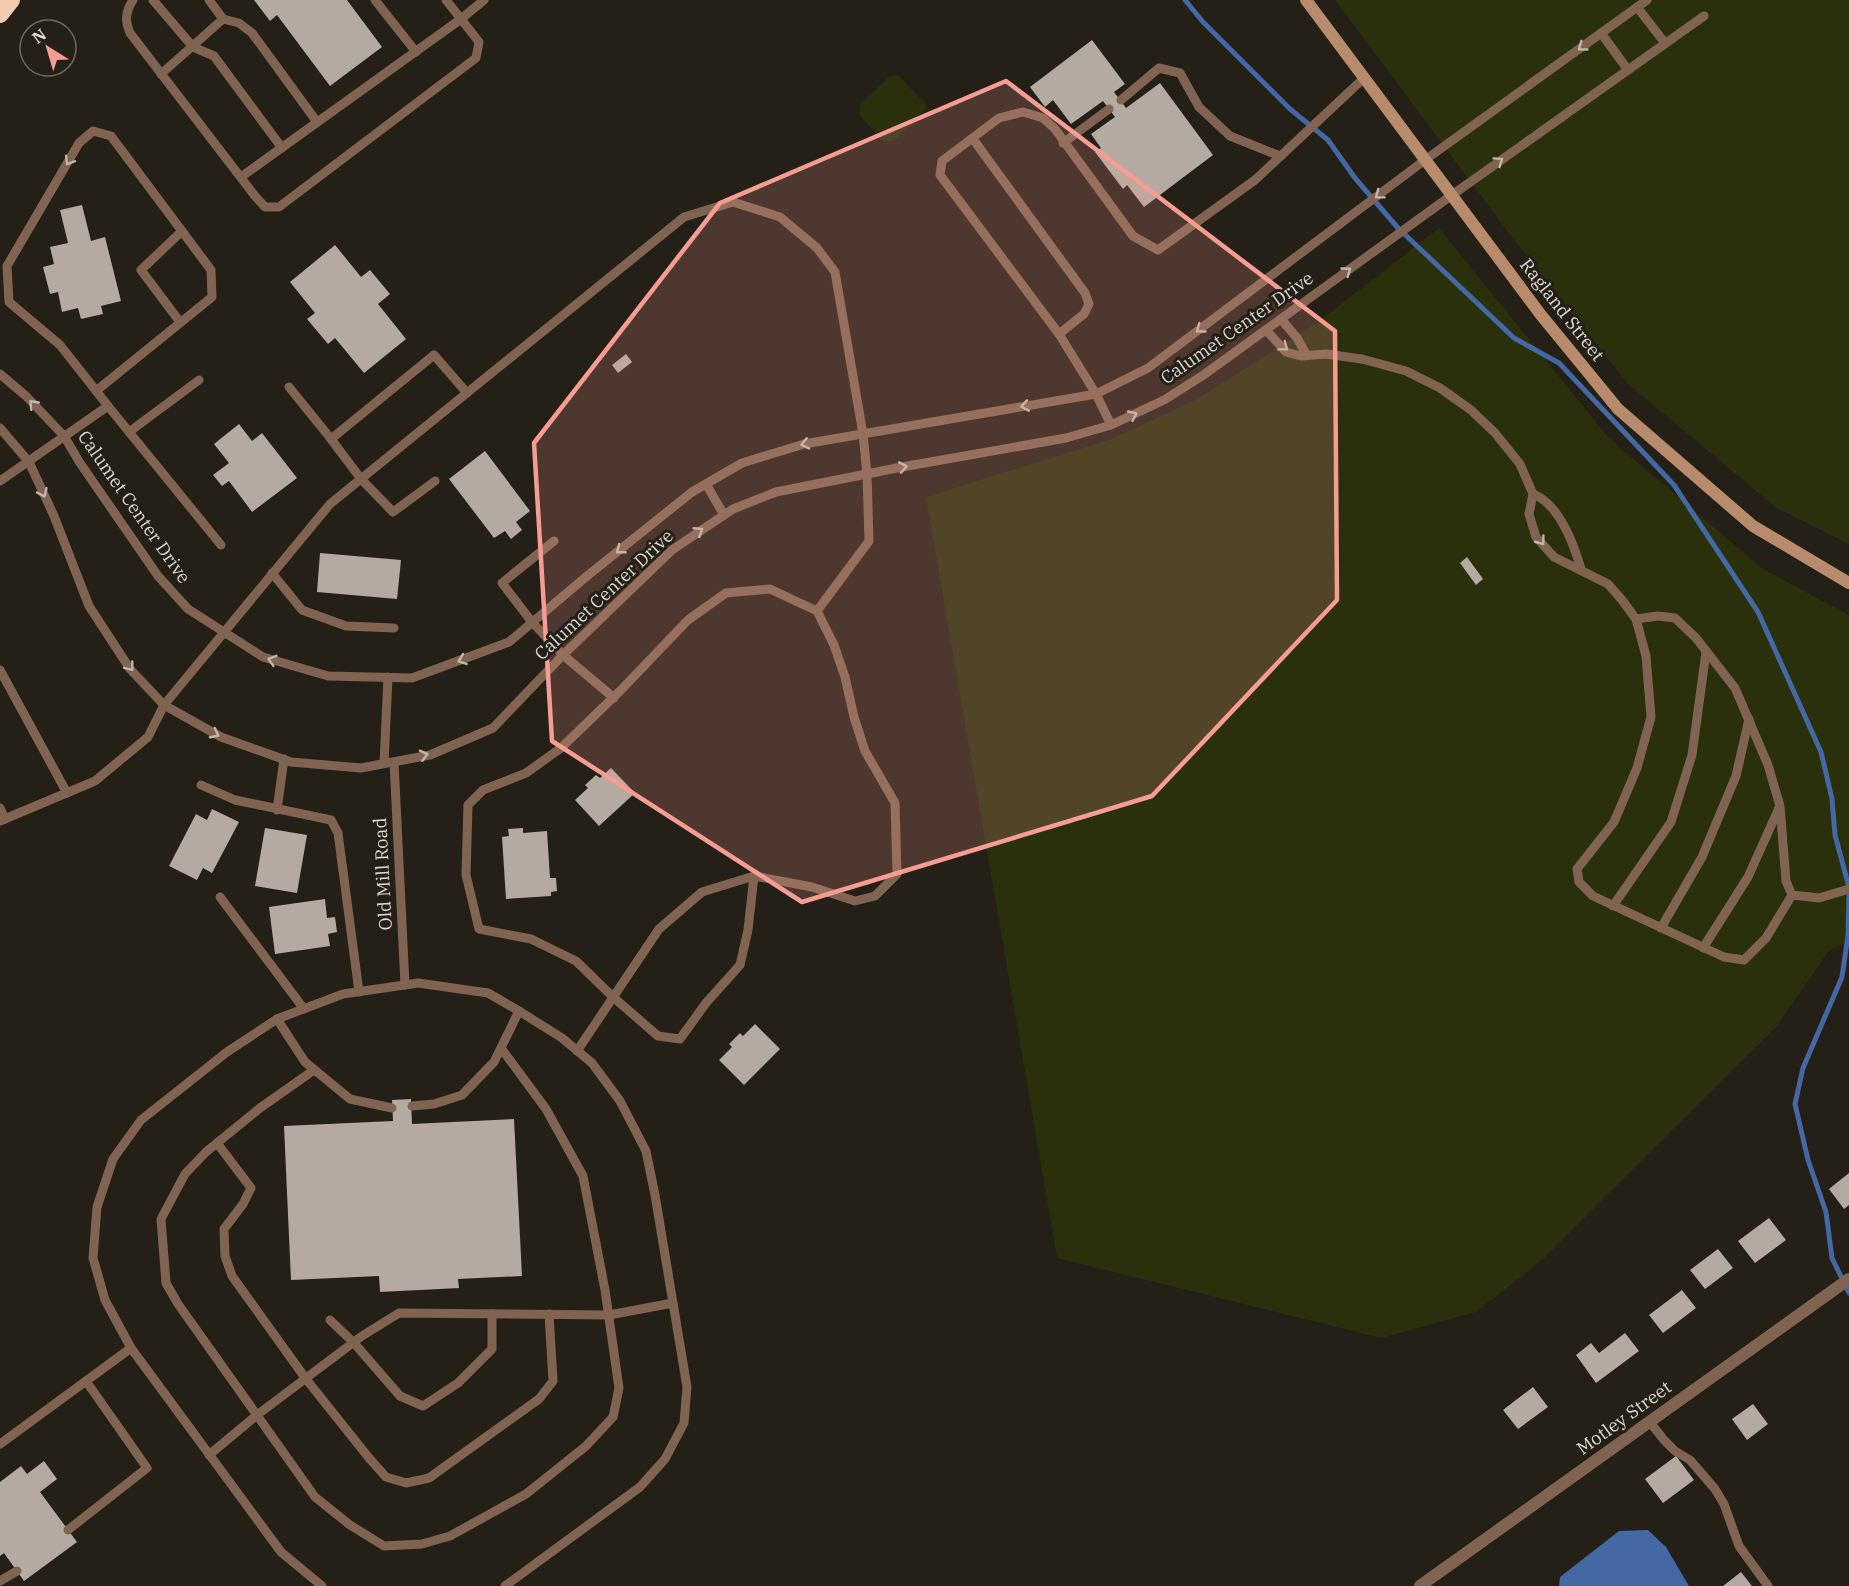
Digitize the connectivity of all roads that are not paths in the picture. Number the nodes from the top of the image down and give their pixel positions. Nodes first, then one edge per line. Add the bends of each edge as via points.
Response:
1 (11, 0) edge
2 (133, 0) edge
3 (153, 0) edge
4 (209, 0) edge
5 (375, 0) edge
6 (446, 0) edge
7 (484, 0) edge
8 (1306, 0) edge
9 (1647, 0) edge
10 (1637, 7) junction
11 (0, 14) edge
12 (1704, 16) dead end
13 (224, 19) junction
14 (461, 19) junction
15 (1601, 33) junction
16 (1665, 43) junction
17 (193, 47) junction
18 (416, 52) junction
19 (1628, 70) junction
20 (161, 74) junction
21 (1364, 78) junction
22 (1121, 100) dead end
23 (1109, 109) dead end
24 (317, 123) junction
25 (973, 139) junction
26 (1063, 143) junction
27 (282, 148) junction
28 (1280, 156) junction
29 (1425, 160) junction
30 (241, 177) junction
31 (1452, 195) junction
32 (182, 231) junction
33 (1281, 318) junction
34 (180, 322) junction
35 (1266, 330) junction
36 (1059, 334) junction
37 (1306, 354) junction
38 (0, 374) edge
39 (199, 380) dead end
40 (289, 387) dead end
41 (96, 390) junction
42 (467, 393) junction
43 (1096, 394) junction
44 (108, 406) junction
45 (1111, 425) junction
46 (0, 428) edge
47 (129, 432) junction
48 (863, 434) junction
49 (64, 436) junction
50 (331, 439) junction
51 (29, 462) junction
52 (867, 474) junction
53 (361, 479) junction
54 (0, 481) edge
55 (435, 481) dead end
56 (706, 484) junction
57 (1533, 494) junction
58 (724, 515) junction
59 (554, 541) dead end
60 (221, 545) dead end
61 (1581, 569) junction
62 (272, 573) junction
63 (1849, 583) edge
64 (817, 611) junction
65 (1636, 619) junction
66 (532, 622) junction
67 (394, 628) dead end
68 (224, 632) junction
69 (1706, 652) junction
70 (563, 655) junction
71 (0, 670) edge
72 (388, 677) junction
73 (614, 698) junction
74 (164, 705) junction
75 (1749, 719) junction
76 (284, 759) junction
77 (389, 763) junction
78 (201, 785) dead end
79 (67, 793) junction
80 (1780, 806) junction
81 (0, 808) edge
82 (278, 810) junction
83 (3, 820) edge
84 (754, 876) junction
85 (1849, 889) edge
86 (1792, 895) junction
87 (220, 897) dead end
88 (1613, 906) junction
89 (1661, 928) junction
90 (1703, 948) junction
91 (405, 985) junction
92 (360, 992) junction
93 (613, 997) junction
94 (304, 1009) junction
95 (519, 1011) junction
96 (277, 1019) junction
97 (501, 1048) junction
98 (577, 1050) junction
99 (314, 1070) junction
100 (412, 1106) dead end
101 (392, 1108) dead end
102 (217, 1143) junction
103 (1849, 1279) edge
104 (673, 1303) junction
105 (492, 1314) junction
106 (549, 1314) junction
107 (609, 1315) junction
108 (330, 1320) dead end
109 (354, 1343) junction
110 (131, 1348) junction
111 (306, 1379) junction
112 (86, 1381) junction
113 (257, 1416) junction
114 (1649, 1421) junction
115 (0, 1444) edge
116 (209, 1455) junction
117 (68, 1530) dead end
118 (17, 1571) dead end
119 (0, 1581) edge
120 (322, 1586) edge
121 (505, 1586) edge
122 (1420, 1586) edge
123 (1768, 1586) edge

1 - 11 highway
2 - 20 lane via 125,21
3 - 17 lane
4 - 13 lane
5 - 18 lane
6 - 14 lane
7 - 14 lane
8 - 21 street, Ragland Street
9 - 10 lane, Calumet Center Drive
10 - 15 lane, Calumet Center Drive
10 - 16 lane
12 - 16 lane, Calumet Center Drive
13 - 17 lane
13 - 24 lane via 252,33
14 - 18 lane
14 - 30 lane via 479,42 476,58 279,207 265,207
15 - 19 lane
15 -> 29 lane, Calumet Center Drive
16 - 19 lane, Calumet Center Drive
17 - 20 lane
17 - 27 lane via 214,56
18 - 24 lane
31 -> 19 lane, Calumet Center Drive
20 - 30 lane
21 - 28 lane
21 - 29 street, Ragland Street
22 - 28 lane via 1159,68 1180,73 1199,107 1230,136
23 - 26 lane
24 - 27 lane
25 - 26 lane via 999,118 1023,112 1043,118
25 - 36 lane via 1085,293 1089,304 1084,314
25 - 36 lane via 942,161 940,175
26 - 28 lane via 1134,236 1158,250 1255,180
27 - 30 lane
29 - 31 street, Ragland Street
29 -> 43 lane, Calumet Center Drive via 1148,368
33 -> 31 lane, Calumet Center Drive
31 - 63 street, Ragland Street via 1541,315 1618,409 1753,526
32 - 34 lane via 211,270 212,297
32 - 34 lane via 141,270
32 -> 41 lane via 111,136 93,131 79,143 7,266 9,302 60,345
33 - 35 lane, Calumet Center Drive
33 - 37 lane
34 - 41 lane
35 -> 37 lane via 1286,352
45 -> 35 lane, Calumet Center Drive via 1164,400
36 - 43 lane
37 - 57 lane via 1362,359 1406,370 1440,388 1495,433 1520,464
49 -> 38 lane, Calumet Center Drive
39 - 47 lane
40 - 50 lane
41 - 44 lane
42 - 48 lane via 684,217 733,202 780,217 817,248 835,272
42 - 50 lane via 434,355
42 - 53 lane
43 - 45 lane
43 -> 48 lane, Calumet Center Drive
44 - 47 lane
44 - 49 lane
52 -> 45 lane, Calumet Center Drive via 1066,438
46 - 51 lane, Calumet Center Drive
47 - 60 lane
48 - 52 lane
48 -> 56 lane, Calumet Center Drive via 804,444 742,463
49 - 51 lane
49 - 68 lane, Calumet Center Drive via 158,576 188,609
50 - 53 lane
51 - 54 lane
51 -> 74 lane, Calumet Center Drive via 89,606 130,669
52 - 58 lane, Calumet Center Drive via 776,492
52 - 64 lane via 869,541
53 - 55 lane via 393,512
53 - 62 lane via 330,504
56 - 58 lane
56 -> 66 lane, Calumet Center Drive
57 - 61 lane via 1553,508 1574,545
57 -> 61 lane via 1529,514 1536,537 1554,557
70 -> 58 lane, Calumet Center Drive via 672,549
59 - 66 lane via 502,583
61 - 65 lane via 1608,584
62 - 67 lane via 302,610 346,626
62 - 68 lane
64 - 73 lane via 770,590 726,593 688,620
64 - 84 lane via 846,677 865,751 895,803 897,874 875,896 855,901 812,886
65 - 69 lane via 1675,618
65 - 88 lane via 1646,656 1651,717 1637,768 1614,822 1577,869 1579,882 1593,896
66 - 70 lane
66 -> 72 lane, Calumet Center Drive via 509,642 412,678
72 -> 68 lane, Calumet Center Drive via 328,676 263,657
68 - 74 lane
69 - 75 lane via 1735,688
69 - 88 lane via 1692,755 1671,822
70 - 73 lane
77 -> 70 lane, Calumet Center Drive via 430,754 493,728
71 - 79 lane
72 - 77 lane, Old Mill Road
73 - 93 lane via 561,748 526,773 483,790 468,805 466,875 479,929 531,939 576,961
74 -> 76 lane, Calumet Center Drive via 220,737
74 - 79 lane via 148,737 94,781
75 - 80 lane
75 - 89 lane via 1728,796 1702,857
76 - 77 lane, Calumet Center Drive via 361,768
76 - 82 lane
77 - 91 lane, Old Mill Road
78 - 82 lane via 235,800
79 - 83 lane
80 - 86 lane via 1786,881
80 - 90 lane via 1748,877
81 - 83 lane
82 - 92 lane via 331,820 338,833
84 - 93 lane via 702,892 659,928
84 - 93 lane via 740,965 680,1039 658,1036
85 - 86 lane via 1819,898
86 - 90 lane via 1766,938 1744,960
87 - 94 lane
88 - 89 lane
89 - 90 lane
91 - 92 lane
91 - 95 lane via 418,983 488,993
92 - 94 lane via 342,994
93 - 98 lane
94 - 96 lane
95 - 97 lane
95 - 98 lane
96 - 99 lane
96 - 110 lane via 226,1052 141,1120 113,1159 97,1207 93,1258 105,1300
97 - 100 lane via 494,1062 462,1095
97 - 107 lane via 546,1109 583,1176
98 - 104 lane via 620,1101 646,1151
99 - 101 lane via 350,1099
99 - 102 lane
102 - 111 lane via 251,1188 224,1230 225,1256 232,1276
102 - 113 lane via 185,1174 161,1219 166,1283
103 - 114 street, Motley Street
104 - 107 lane
104 - 121 lane via 687,1387 684,1423 665,1459 640,1487
105 - 106 lane
105 - 109 lane via 399,1313
105 - 109 lane via 492,1349 458,1383 423,1406 400,1396
106 - 107 lane
106 - 111 lane via 554,1381 539,1399 429,1478 406,1483 386,1477
107 - 113 lane via 619,1388 613,1417 586,1446 526,1494 450,1536 422,1544 384,1546 350,1526 315,1497
108 - 109 lane
109 - 111 lane
110 - 112 lane
110 - 116 lane
111 - 113 lane
112 - 115 lane
112 - 117 lane via 147,1468
113 - 116 lane
114 - 122 street, Motley Street
114 - 123 lane via 1715,1489 1739,1546
116 - 120 lane via 281,1552
118 - 119 lane

